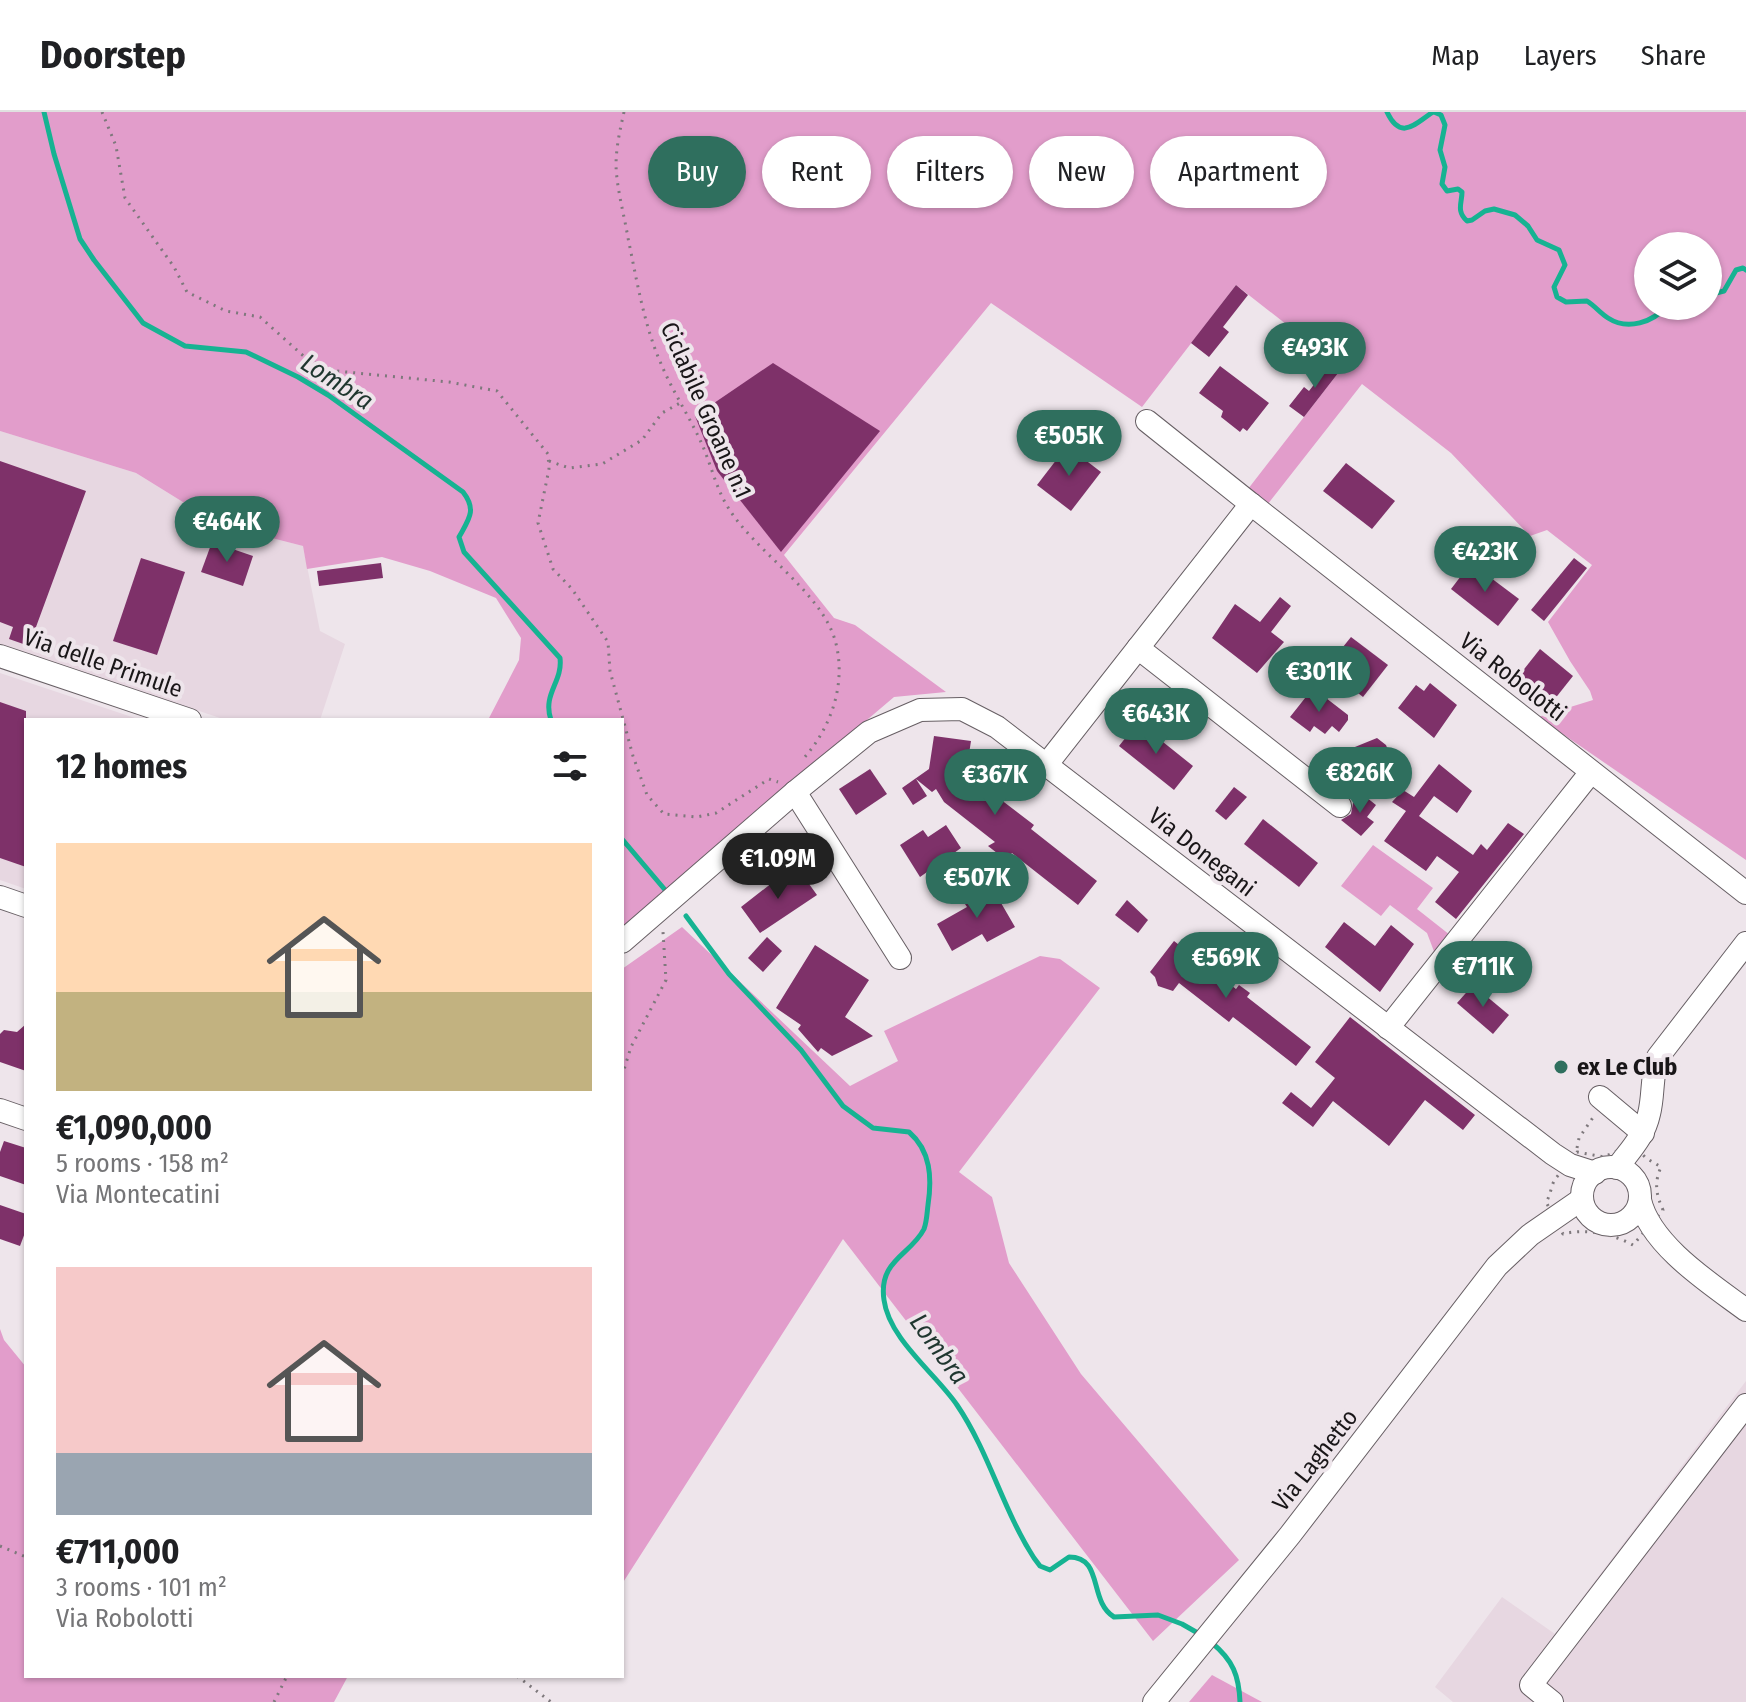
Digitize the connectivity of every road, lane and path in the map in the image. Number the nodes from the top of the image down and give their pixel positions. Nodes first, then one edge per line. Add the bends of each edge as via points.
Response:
1 (102, 112) edge
2 (624, 112) edge
3 (681, 402) junction
4 (1147, 421) dead end
5 (549, 461) junction
6 (1251, 504) junction
7 (1138, 648) junction
8 (0, 656) edge
9 (184, 718) edge
10 (623, 718) edge
11 (624, 723) edge
12 (801, 762) dead end
13 (1047, 764) junction
14 (1591, 772) junction
15 (783, 794) junction
16 (1340, 806) dead end
17 (1746, 893) edge
18 (0, 897) edge
19 (24, 905) edge
20 (662, 928) dead end
21 (624, 940) edge
22 (1746, 943) edge
23 (900, 958) dead end
24 (1388, 1028) junction
25 (624, 1070) edge
26 (1653, 1084) junction
27 (1603, 1099) joint
28 (0, 1110) edge
29 (24, 1118) edge
30 (1643, 1133) junction
31 (1577, 1152) dead end
32 (1585, 1186) junction
33 (1639, 1194) junction
34 (1593, 1219) junction
35 (1622, 1223) junction
36 (1542, 1227) junction
37 (1661, 1238) junction
38 (1746, 1310) edge
39 (1746, 1405) edge
40 (0, 1546) edge
41 (24, 1556) edge
42 (286, 1678) edge
43 (520, 1678) edge
44 (274, 1702) edge
45 (551, 1702) edge
46 (1154, 1702) edge
47 (1552, 1702) edge

1 - 5 path via 116,146 125,198 187,292 226,311 260,317 308,360 336,371 497,391
2 - 3 path, Ciclabile Groane n.1 via 616,169 621,202 649,329
3 - 5 path via 662,413 642,440 602,464 569,468
3 - 12 path, Ciclabile Groane n.1 via 729,509 815,604 835,640 837,696 821,734
4 - 6 street, Via Robolotti
5 - 10 path via 538,523 553,569 608,642
6 - 7 street
6 - 14 street, Via Robolotti
7 - 13 street
7 - 16 street
8 - 9 street, Via delle Primule
11 - 15 path via 647,795 664,814 716,813 769,779
13 - 15 street, Via Donegani via 962,709 920,710 869,732
13 - 24 street, Via Donegani
14 - 17 street, Via Robolotti
14 - 24 street
15 - 21 street
15 - 23 street
18 - 19 street
20 - 25 path via 666,980
22 - 26 street via 1658,1057
24 - 32 street, Via Donegani via 1553,1154
26 - 30 street
26 - 33 street via 1660,1118
27 - 30 street
27 - 31 path via 1579,1138
28 - 29 street
30 - 32 street, Via Laghetto via 1635,1148
32 - 33 street via 1632,1176
32 - 34 street via 1585,1210
32 - 36 street, Via Laghetto
33 - 35 street via 1635,1213
33 - 37 street via 1645,1215
34 - 35 street via 1610,1226
34 - 36 street
35 - 37 street
36 - 46 street, Via Laghetto via 1497,1266
37 - 38 street via 1686,1265
39 - 47 street via 1531,1685
40 - 41 path
42 - 44 path
43 - 45 path

